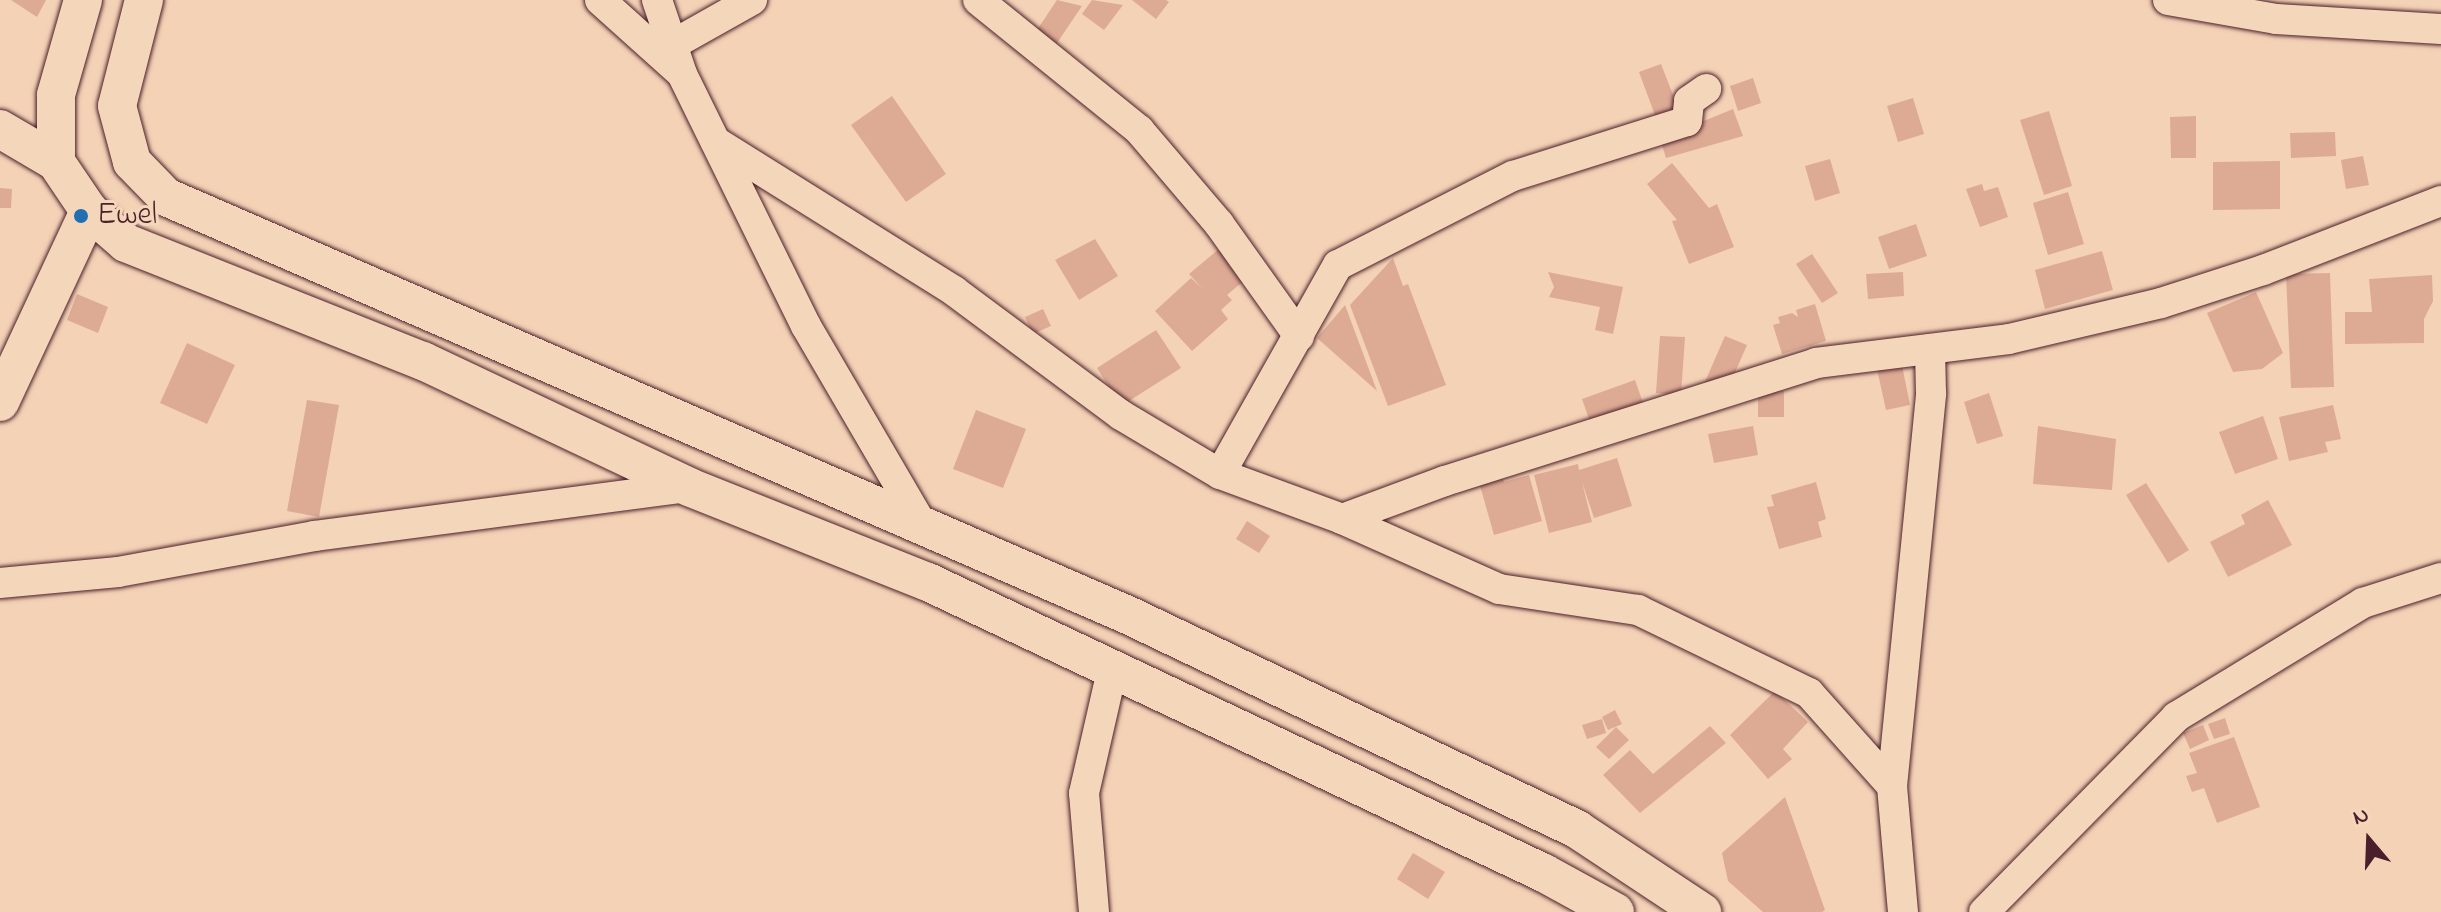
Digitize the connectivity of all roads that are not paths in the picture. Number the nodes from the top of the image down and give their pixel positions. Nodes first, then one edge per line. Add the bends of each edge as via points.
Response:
1 (83, 0) edge
2 (144, 0) edge
3 (600, 0) edge
4 (657, 0) edge
5 (752, 0) edge
6 (978, 0) edge
7 (2168, 0) edge
8 (2441, 29) edge
9 (672, 45) junction
10 (682, 74) junction
11 (1706, 89) dead end
12 (0, 129) edge
13 (716, 142) junction
14 (56, 162) junction
15 (2441, 201) edge
16 (89, 211) junction
17 (1299, 336) junction
18 (1930, 349) junction
19 (0, 402) edge
20 (1220, 474) junction
21 (689, 487) junction
22 (1342, 519) junction
23 (921, 523) junction
24 (2441, 579) edge
25 (0, 583) edge
26 (1112, 671) junction
27 (1892, 786) junction
28 (1094, 912) edge
29 (1615, 912) edge
30 (1702, 912) edge
31 (1903, 912) edge
32 (1984, 912) edge

1 - 14 street via 56,95
2 - 23 street via 117,106 132,162 166,197
3 - 10 street
4 - 9 street
5 - 9 street
6 - 17 street via 1139,130 1219,224
7 - 8 street via 2276,19
9 - 10 street
10 - 13 street
11 - 17 street via 1689,101 1687,121 1513,176 1338,265
12 - 14 street
13 - 20 street via 954,291 1121,415
13 - 23 street via 806,326
14 - 16 street
15 - 18 street via 2161,303 2009,339
16 - 19 street
16 - 21 street via 126,243 423,361
17 - 20 street
18 - 22 street via 1816,363
18 - 27 street via 1931,393
20 - 22 street
21 - 25 street via 315,536 118,572
21 - 26 street via 928,582
22 - 27 street via 1499,589 1638,610 1809,693
23 - 30 street via 1130,616 1578,830
24 - 32 street via 2363,603 2176,717
26 - 28 street via 1084,793
26 - 29 street via 1544,873
27 - 31 street

